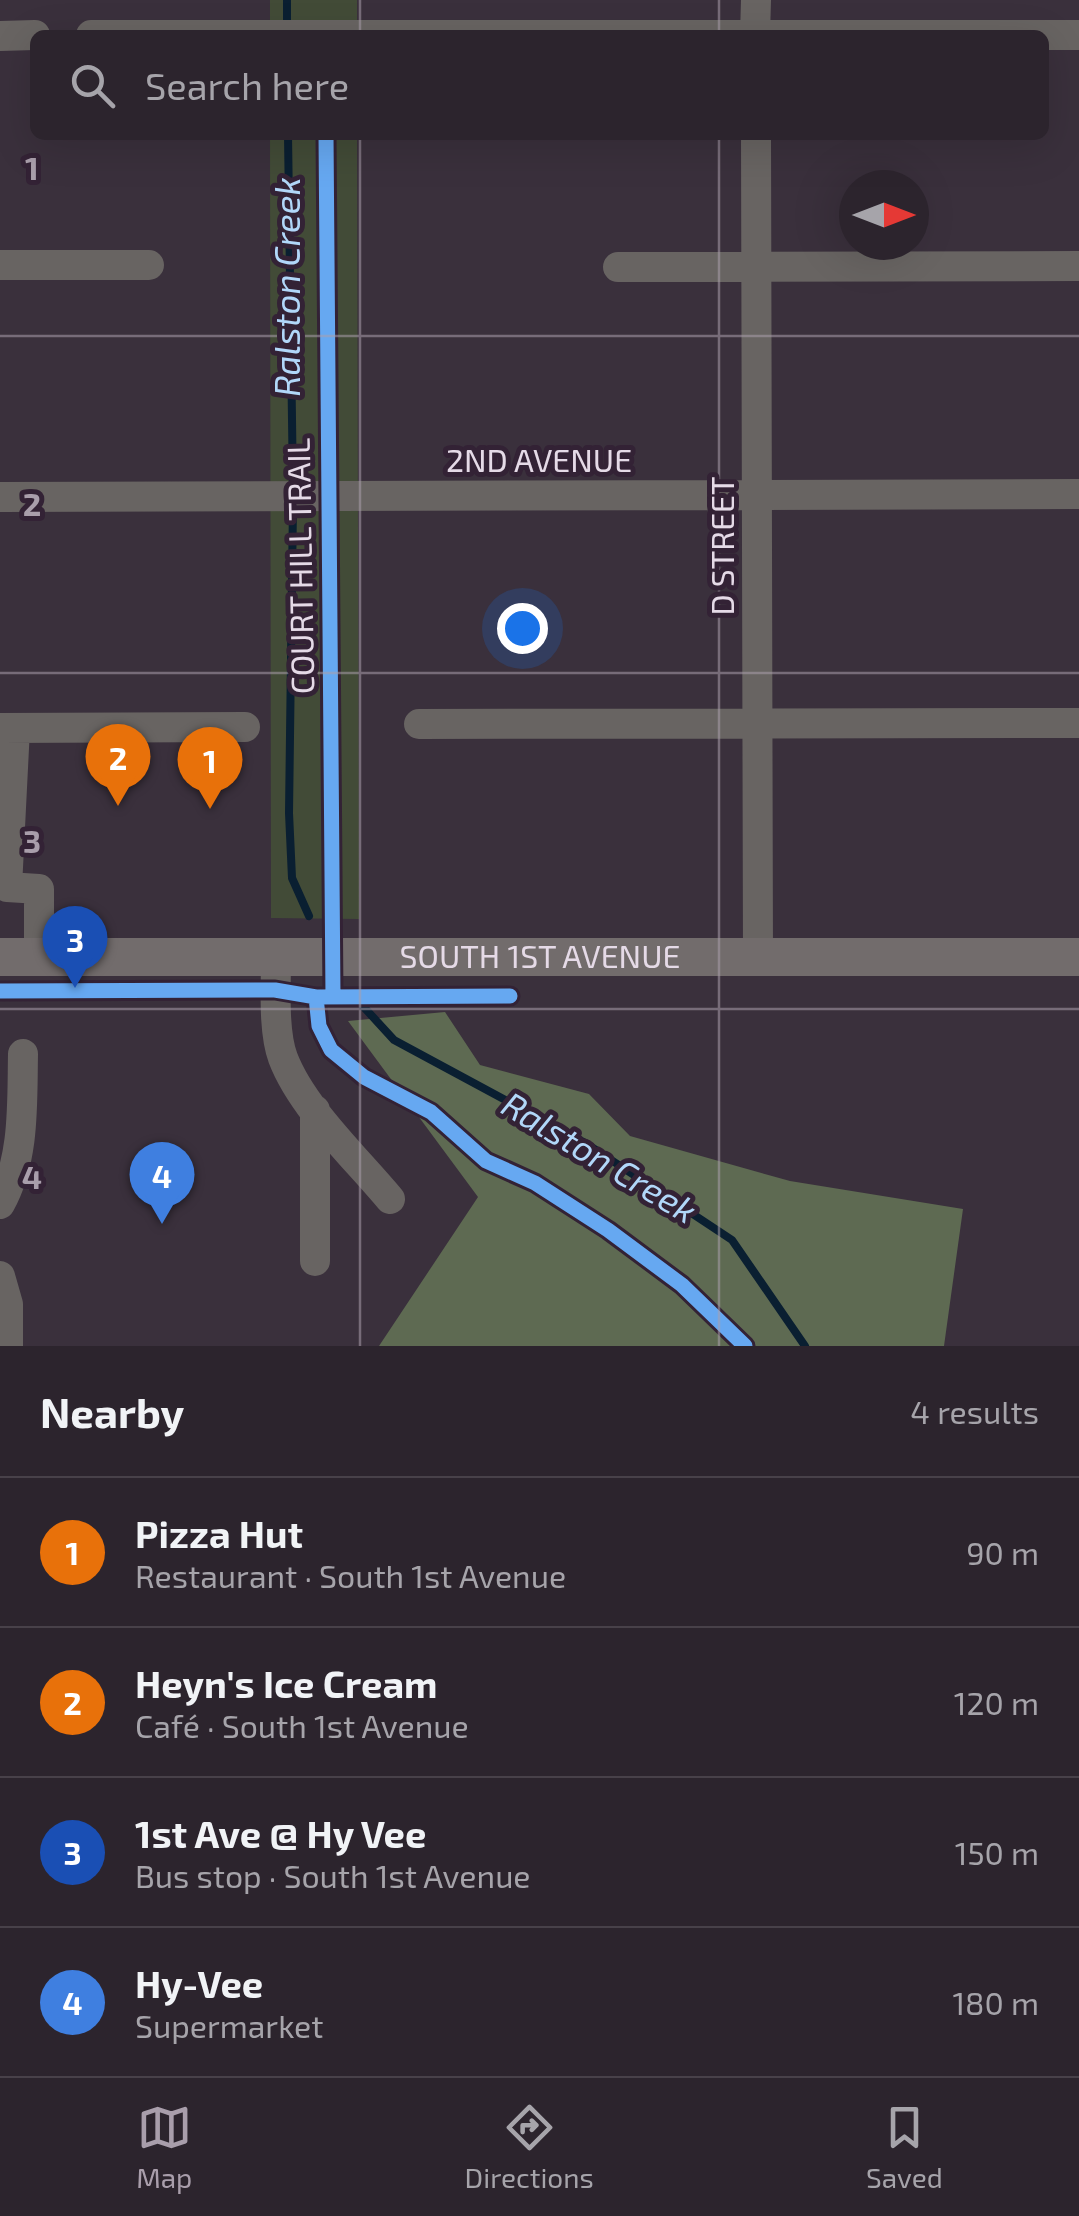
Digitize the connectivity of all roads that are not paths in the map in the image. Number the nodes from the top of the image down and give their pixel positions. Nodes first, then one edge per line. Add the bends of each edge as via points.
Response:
1 (756, 0) edge
2 (756, 30) edge
3 (1049, 34) edge
4 (1079, 34) edge
5 (0, 36) edge
6 (30, 36) edge
7 (756, 140) edge
8 (0, 265) edge
9 (150, 265) dead end
10 (757, 266) junction
11 (1079, 266) edge
12 (618, 267) dead end
13 (1079, 494) edge
14 (758, 496) junction
15 (0, 497) edge
16 (419, 724) dead end
17 (1079, 724) edge
18 (758, 726) junction
19 (245, 727) dead end
20 (8, 728) edge
21 (0, 957) edge
22 (38, 957) junction
23 (758, 957) junction
24 (276, 958) junction
25 (1079, 958) edge
26 (23, 1054) dead end
27 (315, 1110) junction
28 (390, 1199) dead end
29 (0, 1204) edge
30 (315, 1261) dead end
31 (0, 1276) edge
32 (8, 1346) edge

1 - 2 street
3 - 4 street
5 - 6 street
7 - 10 street, D STREET
8 - 9 street
10 - 11 street
10 - 12 street
10 - 14 street, D STREET
13 - 14 street, 2ND AVENUE
14 - 15 street, 2ND AVENUE
14 - 18 street, D STREET
16 - 18 street
17 - 18 street
18 - 23 street, D STREET
19 - 20 street
20 - 22 street via 7,887 40,889
21 - 22 main road, SOUTH 1ST AVENUE
22 - 24 main road, SOUTH 1ST AVENUE
23 - 24 main road, SOUTH 1ST AVENUE
23 - 25 main road, SOUTH 1ST AVENUE
24 - 27 street via 282,1056
26 - 29 street via 18,1153
27 - 28 street
27 - 30 street
31 - 32 street

